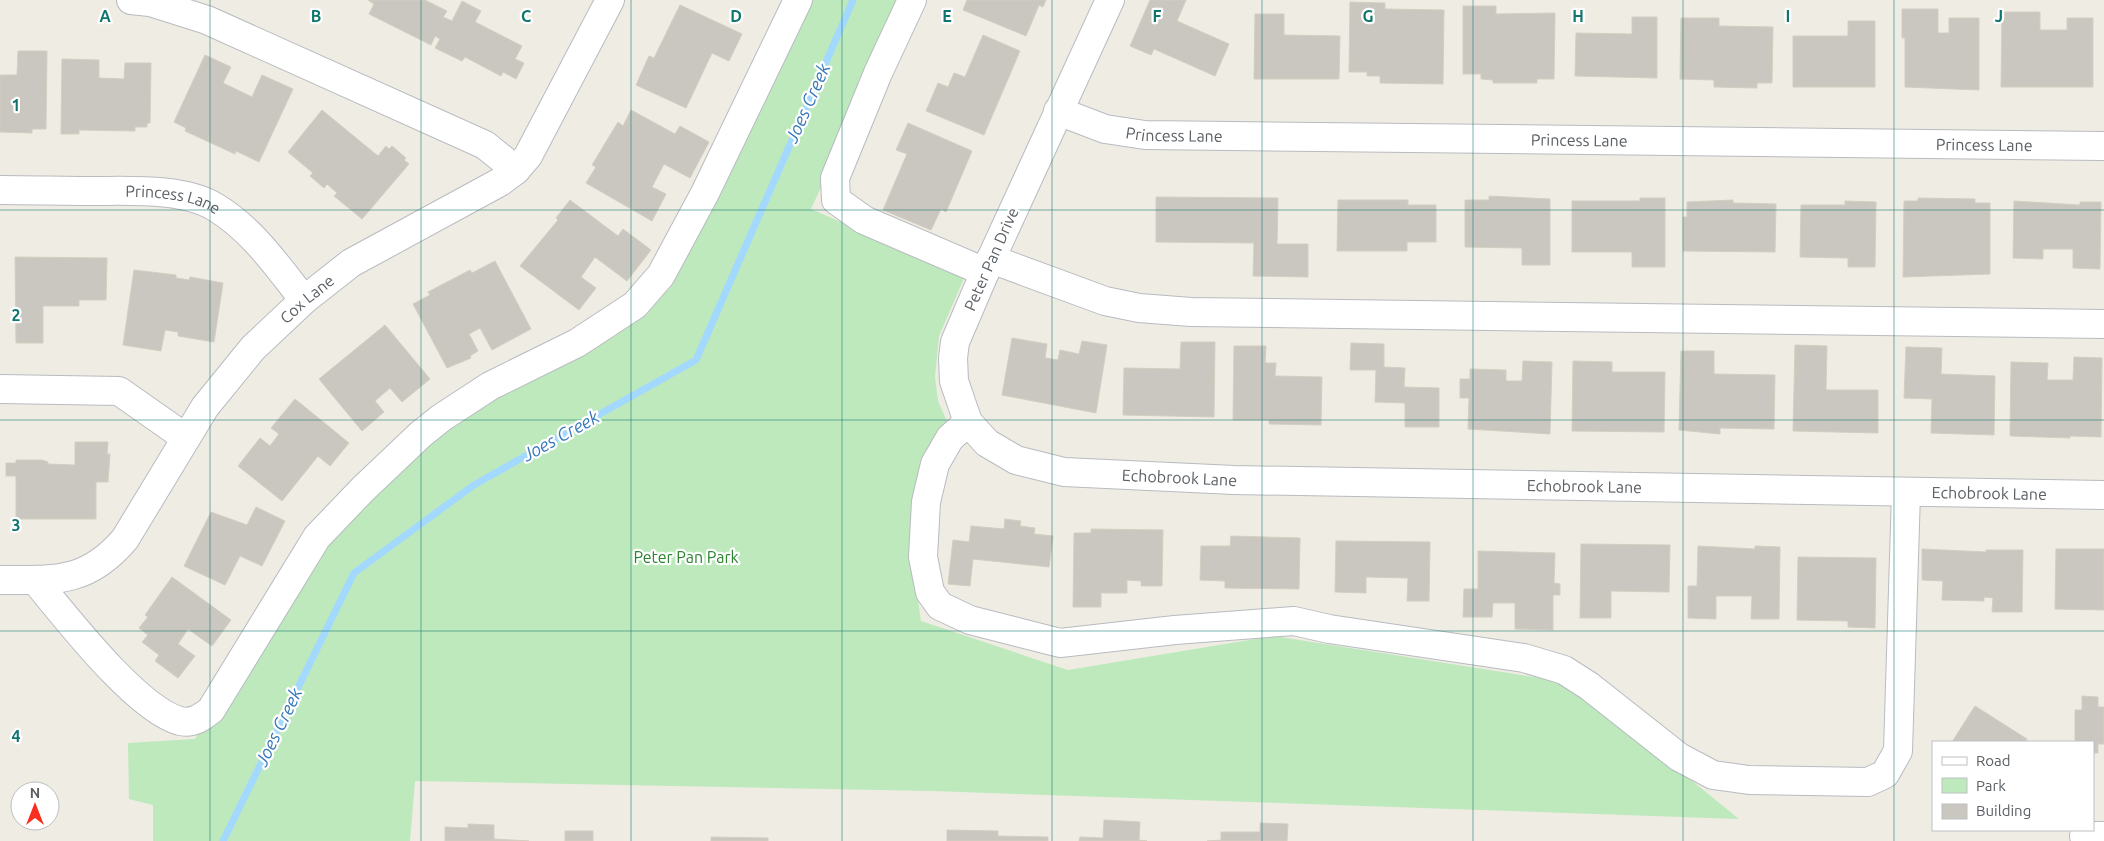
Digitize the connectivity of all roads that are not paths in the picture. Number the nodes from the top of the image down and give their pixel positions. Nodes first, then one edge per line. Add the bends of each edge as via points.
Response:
1 (130, 0) edge
2 (798, 0) edge
3 (912, 0) edge
4 (1110, 0) edge
5 (603, 3) edge
6 (1058, 112) junction
7 (2104, 146) edge
8 (516, 170) junction
9 (0, 190) edge
10 (988, 266) junction
11 (304, 300) junction
12 (2104, 324) edge
13 (0, 389) edge
14 (968, 422) junction
15 (186, 438) junction
16 (1064, 472) joint
17 (1906, 493) junction
18 (2104, 495) edge
19 (0, 580) edge
20 (35, 580) junction

1 - 8 street via 150,2 207,20 485,145
2 - 20 street via 705,193 660,275 635,305 577,343 490,386 441,418 364,489 317,537 211,710 198,721 181,721 160,711 135,691 85,641
3 - 10 street via 835,178 836,200 864,220
4 - 6 street, Peter Pan Drive
5 - 8 street, Cox Lane via 528,156
6 - 7 street, Princess Lane via 1105,129 1145,135
6 - 10 street, Peter Pan Drive
8 - 11 street, Cox Lane via 500,182 351,263
9 - 11 street, Princess Lane via 150,191 182,195 214,206 258,243
10 - 12 street via 1104,301 1139,308 1191,312
10 - 14 street, Peter Pan Drive via 955,342 954,381
11 - 15 street, Cox Lane via 253,348 205,407
13 - 15 street via 119,391
14 - 16 street, Peter Pan Drive via 987,443 1016,460
14 - 17 street via 950,438 935,464 926,502 924,557 930,592 940,606 970,620 1060,643 1294,621 1524,658 1564,670 1679,757 1714,775 1749,780 1868,782 1885,774 1898,752
15 - 20 street, Cox Lane via 125,539 111,555 90,570 67,578
16 - 17 street, Echobrook Lane via 1234,480
17 - 18 street, Echobrook Lane
19 - 20 street, Cox Lane

